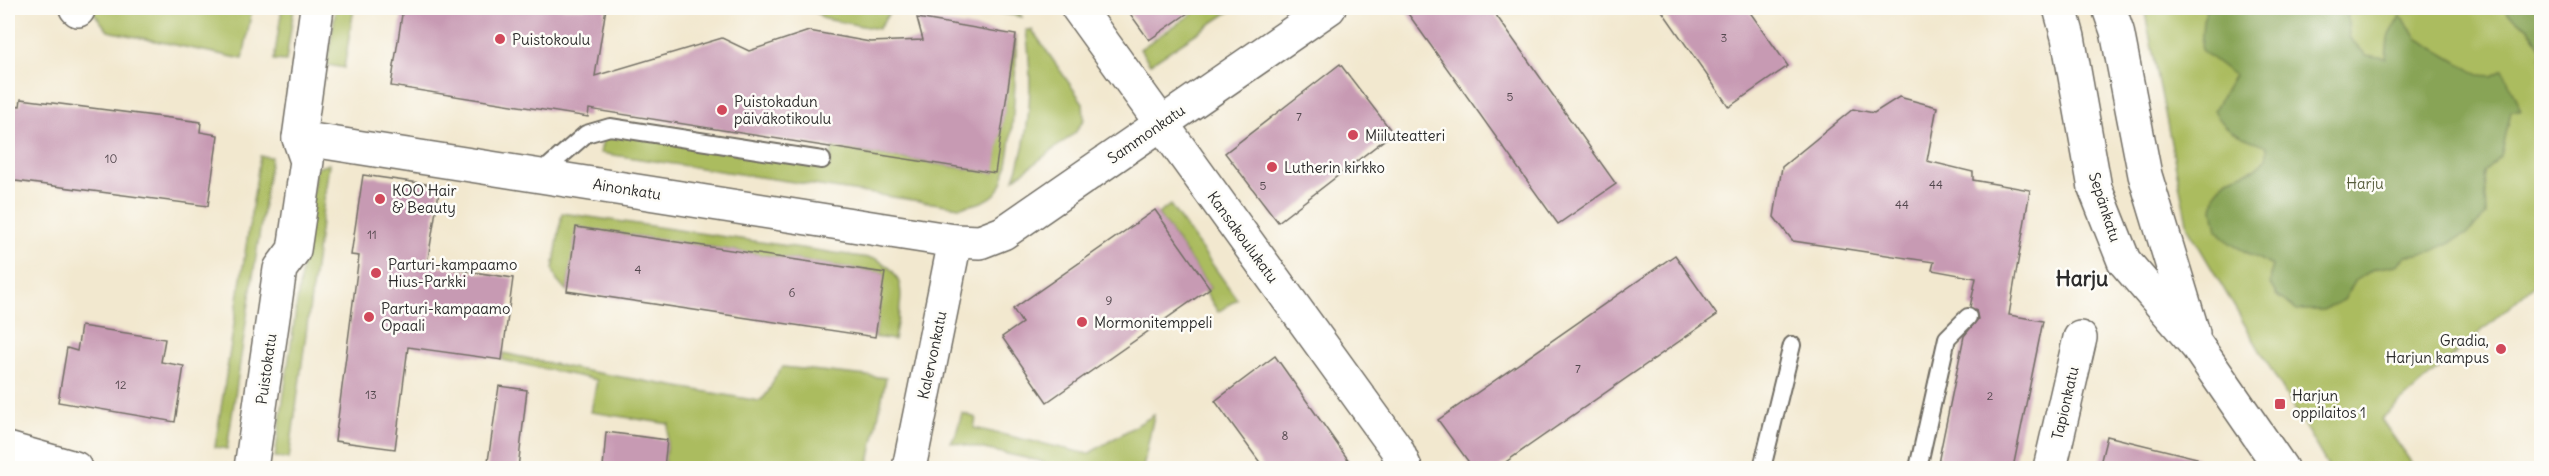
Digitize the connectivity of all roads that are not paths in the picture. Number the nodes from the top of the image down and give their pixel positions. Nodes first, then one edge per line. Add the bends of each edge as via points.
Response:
1 (317, 8) edge
2 (1078, 8) edge
3 (1329, 8) edge
4 (2060, 8) edge
5 (2109, 8) edge
6 (1161, 124) junction
7 (299, 138) junction
8 (822, 160) dead end
9 (539, 175) junction
10 (955, 241) junction
11 (1968, 317) dead end
12 (2080, 338) dead end
13 (1792, 345) dead end
14 (2197, 346) junction
15 (8, 449) edge
16 (75, 468) edge
17 (251, 468) edge
18 (909, 468) edge
19 (1405, 468) edge
20 (1762, 468) edge
21 (1918, 468) edge
22 (2050, 468) edge
23 (2281, 468) edge

1 - 7 street, Puistokatu
2 - 6 street, Kansakoulukatu
3 - 6 street, Sammonkatu
4 - 14 street, Sepänkatu via 2096,188 2124,261
5 - 14 street, Sepänkatu via 2145,175
6 - 10 street, Sammonkatu via 1003,233 981,242
6 - 19 street, Kansakoulukatu via 1396,448
7 - 9 street, Ainonkatu
7 - 17 street, Puistokatu via 286,158 274,236 280,269
8 - 9 lane via 610,127 586,134
9 - 10 street, Ainonkatu
10 - 18 street, Kalervonkatu
11 - 21 lane via 1947,338
12 - 22 street, Tapionkatu
13 - 20 lane
14 - 23 street, Sepänkatu
15 - 16 street

